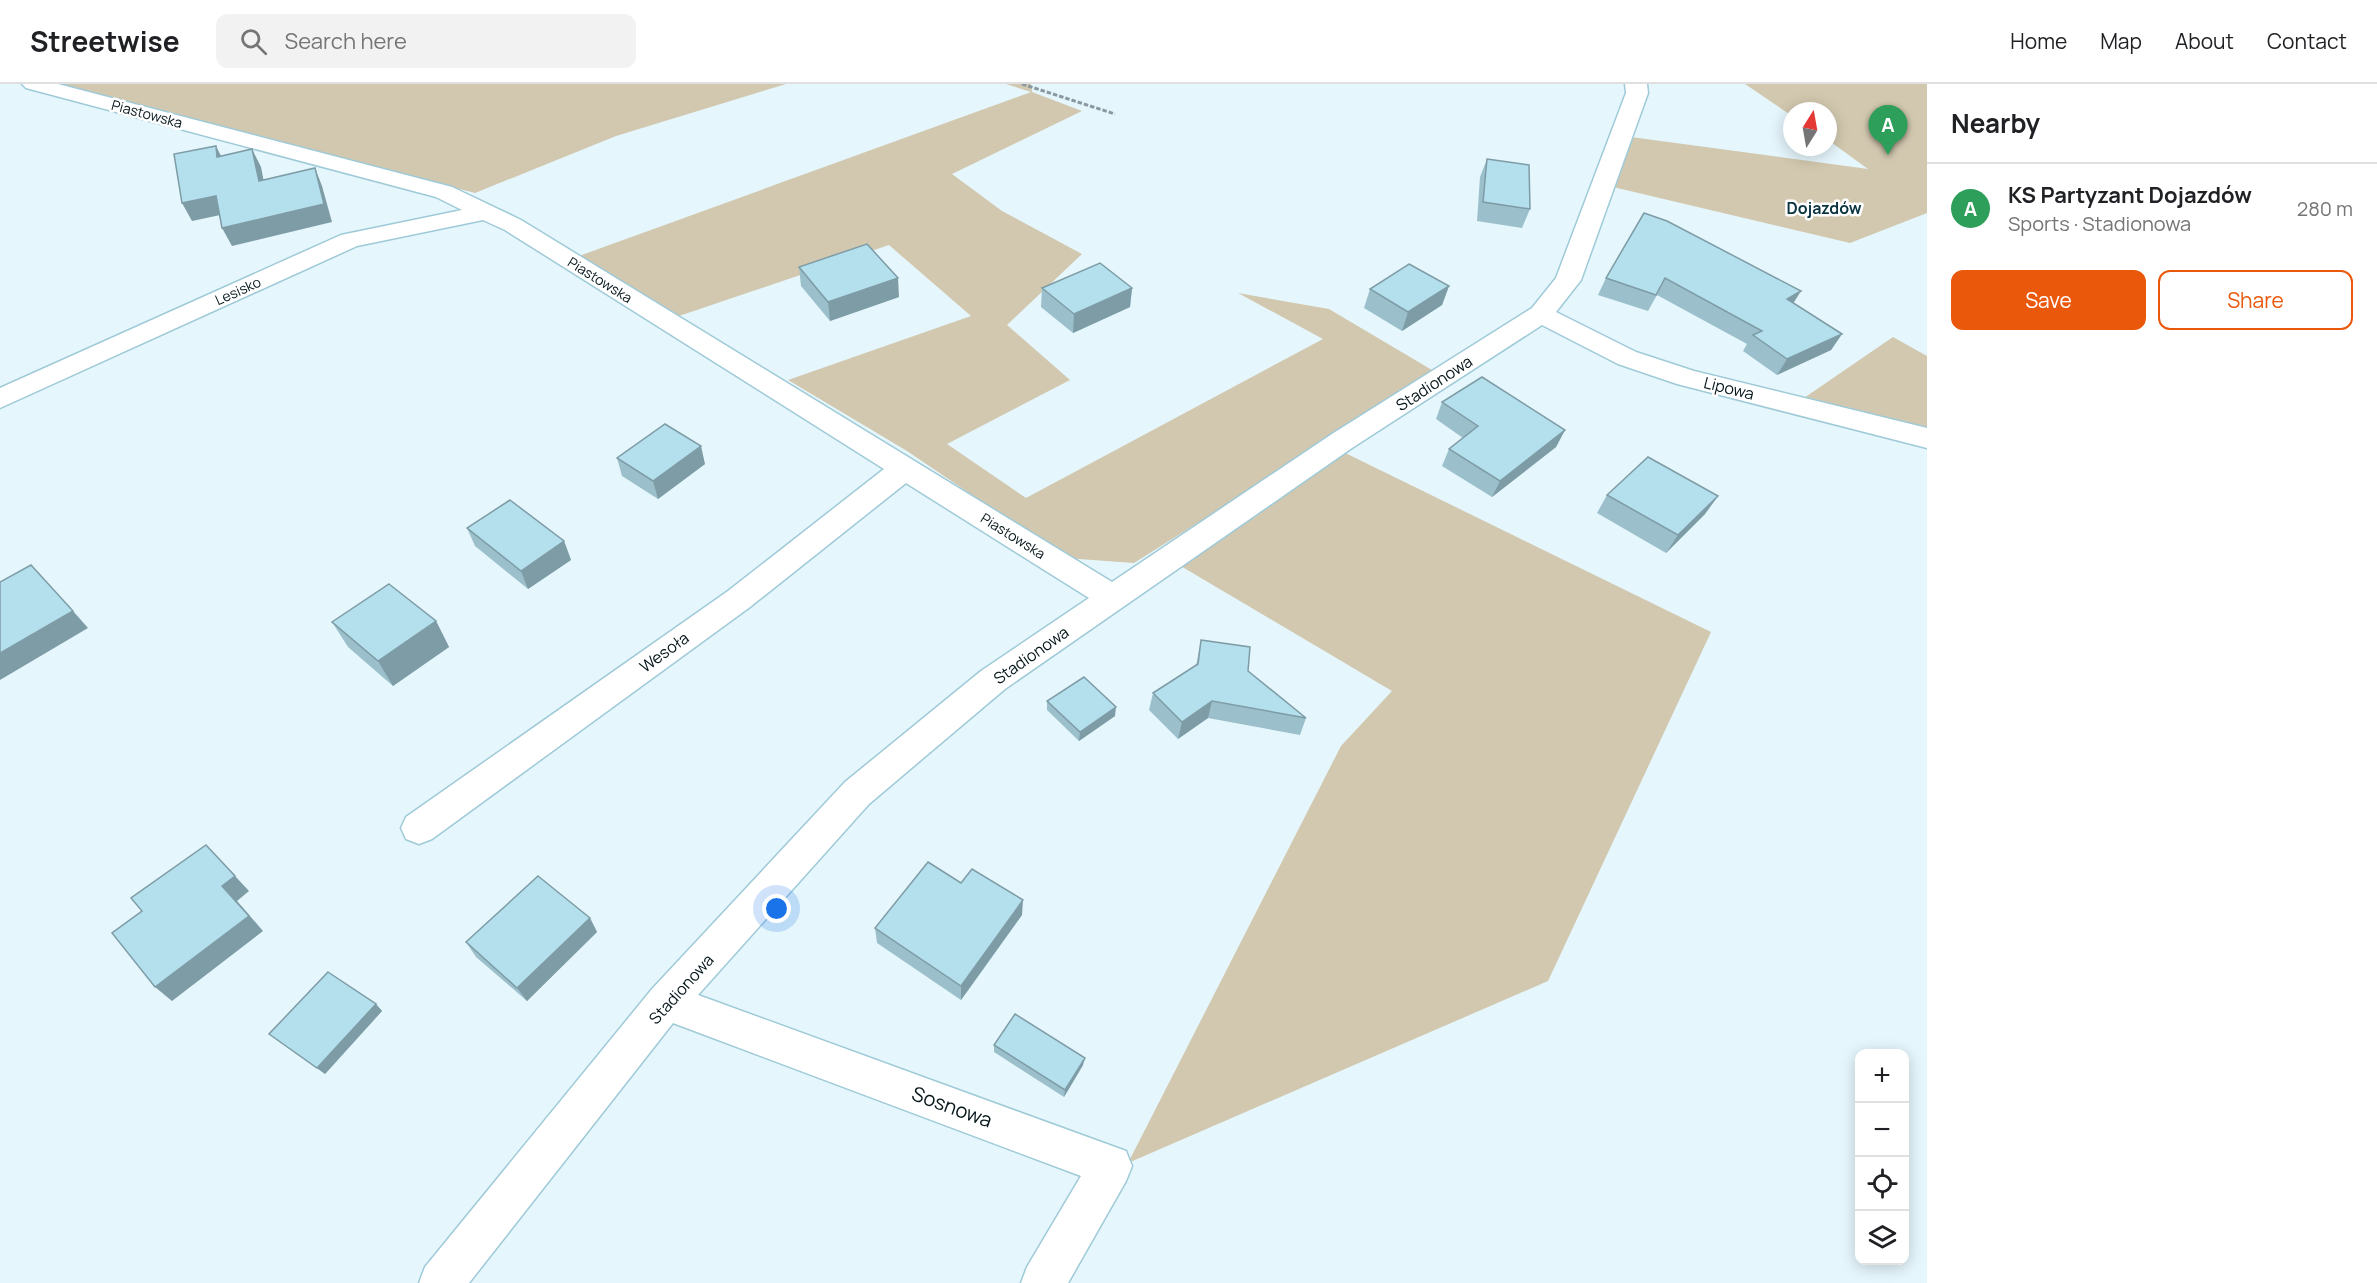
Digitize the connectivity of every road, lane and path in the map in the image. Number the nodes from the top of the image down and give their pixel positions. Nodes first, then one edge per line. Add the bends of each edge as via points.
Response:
1 (33, 84) edge
2 (1022, 84) edge
3 (1636, 84) edge
4 (1115, 114) dead end
5 (486, 212) junction
6 (1541, 314) junction
7 (0, 399) edge
8 (1927, 438) edge
9 (904, 470) junction
10 (1113, 598) junction
11 (419, 828) dead end
12 (666, 1002) junction
13 (441, 1283) edge
14 (1043, 1283) edge

1 - 5 street, Piastowska via 444,192
2 - 4 path
3 - 6 street, Stadionowa via 1637,93 1568,280
5 - 7 street, Lesisko via 350,240
5 - 9 street, Piastowska via 513,225
6 - 8 street, Lipowa via 1627,358 1687,378
6 - 10 street, Stadionowa via 1342,441
9 - 10 street, Piastowska
9 - 11 street, Wesoła via 738,598
10 - 12 street, Stadionowa via 993,680 856,793
12 - 13 street, Stadionowa
12 - 14 street, Sosnowa via 1111,1166

